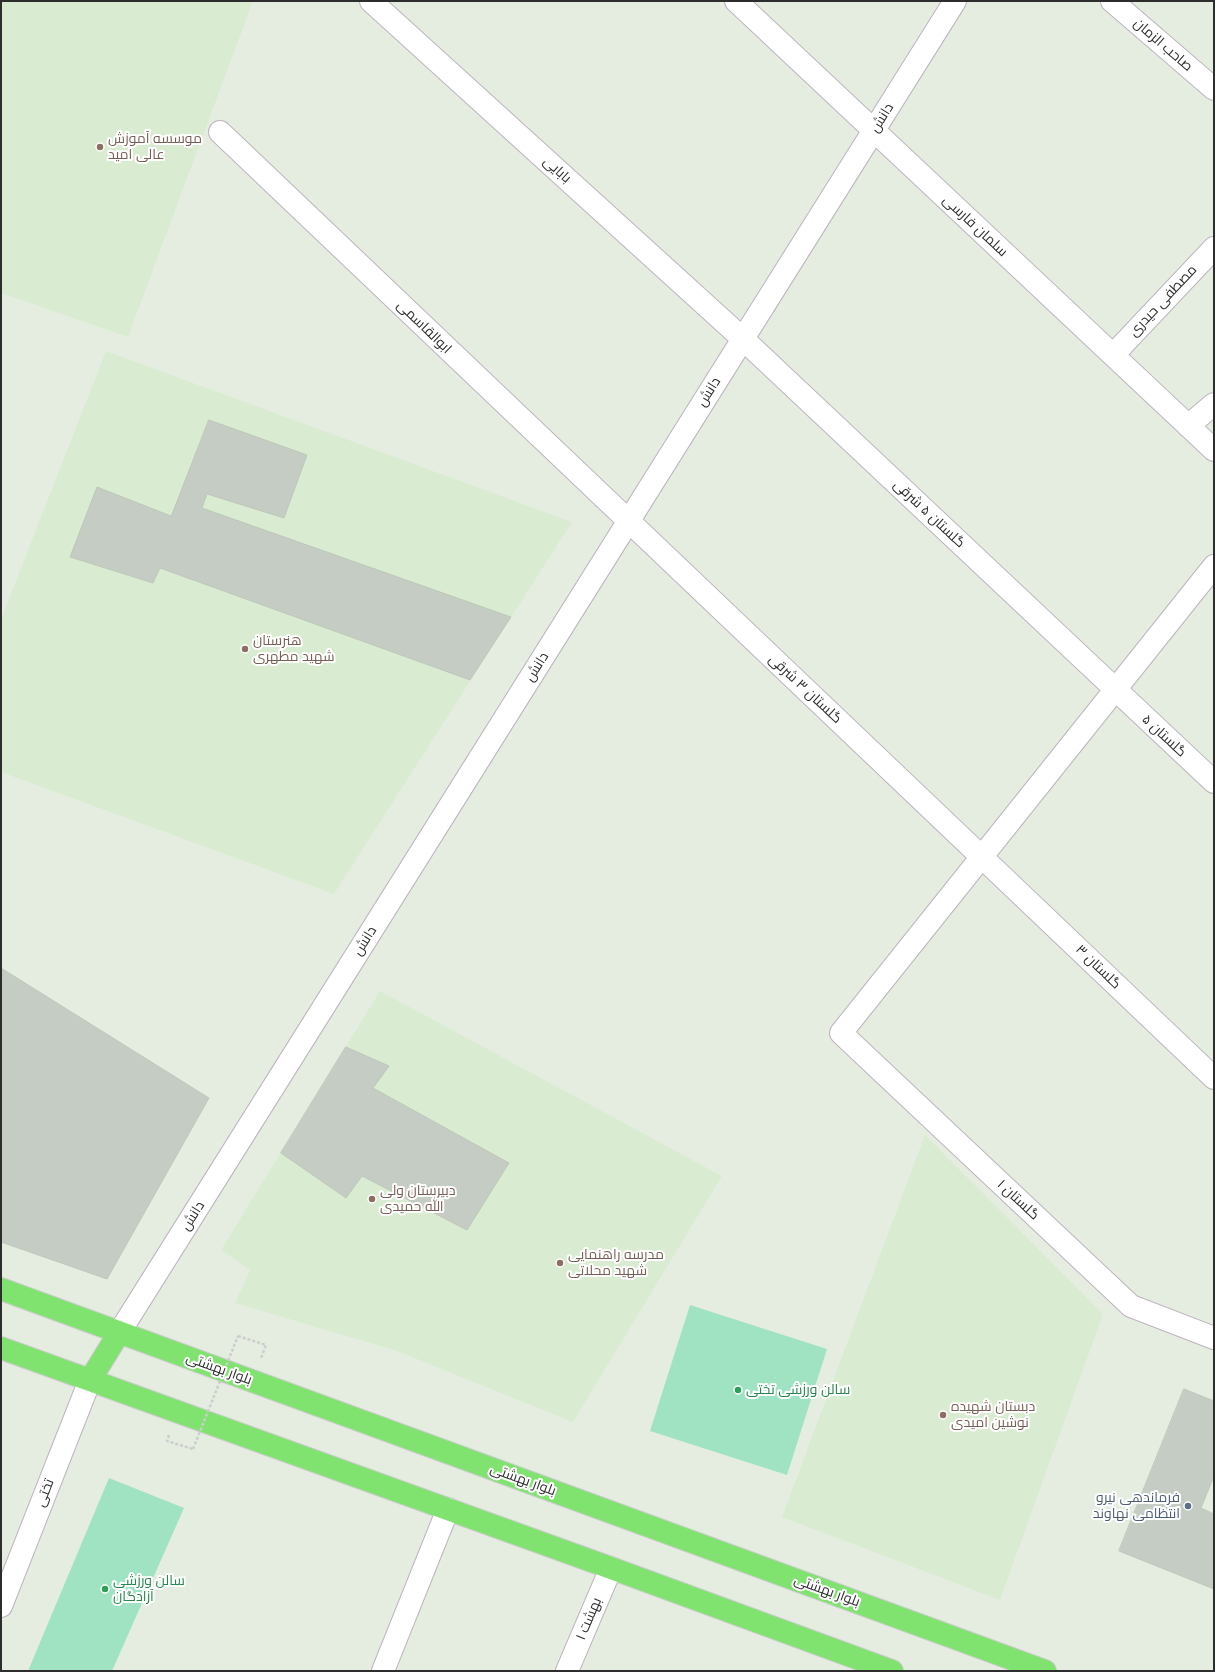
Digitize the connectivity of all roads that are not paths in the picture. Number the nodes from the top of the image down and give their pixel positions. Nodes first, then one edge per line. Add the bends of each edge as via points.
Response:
1 (371, 1) edge
2 (736, 1) edge
3 (955, 1) edge
4 (1112, 1) edge
5 (1214, 89) edge
6 (874, 131) junction
7 (220, 132) dead end
8 (1214, 248) edge
9 (743, 339) junction
10 (1113, 355) junction
11 (1214, 404) edge
12 (1188, 426) junction
13 (1214, 450) edge
14 (628, 521) junction
15 (1214, 566) edge
16 (1115, 689) junction
17 (1214, 782) edge
18 (982, 856) junction
19 (1214, 1078) edge
20 (1, 1289) edge
21 (119, 1333) junction
22 (1214, 1338) edge
23 (1, 1348) edge
24 (90, 1380) junction
25 (448, 1508) junction
26 (10, 1559) edge
27 (612, 1568) junction
28 (1, 1606) edge
29 (384, 1671) edge
30 (567, 1671) edge
31 (892, 1671) edge
32 (1045, 1671) edge

1 - 9 street, بابایی
2 - 6 street, سلمان فارسی
3 - 6 street, دانش
4 - 5 street, صاحب الزمان
6 - 9 street, دانش
6 - 10 street, سلمان فارسی
7 - 14 street, ابوالقاسمی
8 - 10 street, مصطفی حیدری
9 - 14 street, دانش
9 - 16 street, گلستان ۵ شرقی
10 - 12 street, سلمان فارسی
11 - 12 street
12 - 13 street, سلمان فارسی
14 - 18 street, گلستان ۳ شرقی
14 - 21 street, دانش
15 - 16 street
16 - 17 street, گلستان ۵
16 - 18 street
18 - 19 street, گلستان ۳
18 - 22 street, گلستان ۱ via 841,1033 1131,1306
20 - 21 main road, بلوار بهشتی
21 - 24 main road
21 - 32 main road, بلوار بهشتی
23 - 24 main road
24 - 25 main road
24 - 26 street, تختی
25 - 27 main road
25 - 29 street
26 - 28 street, تختی
27 - 30 street, بهشت ۱
27 - 31 main road

